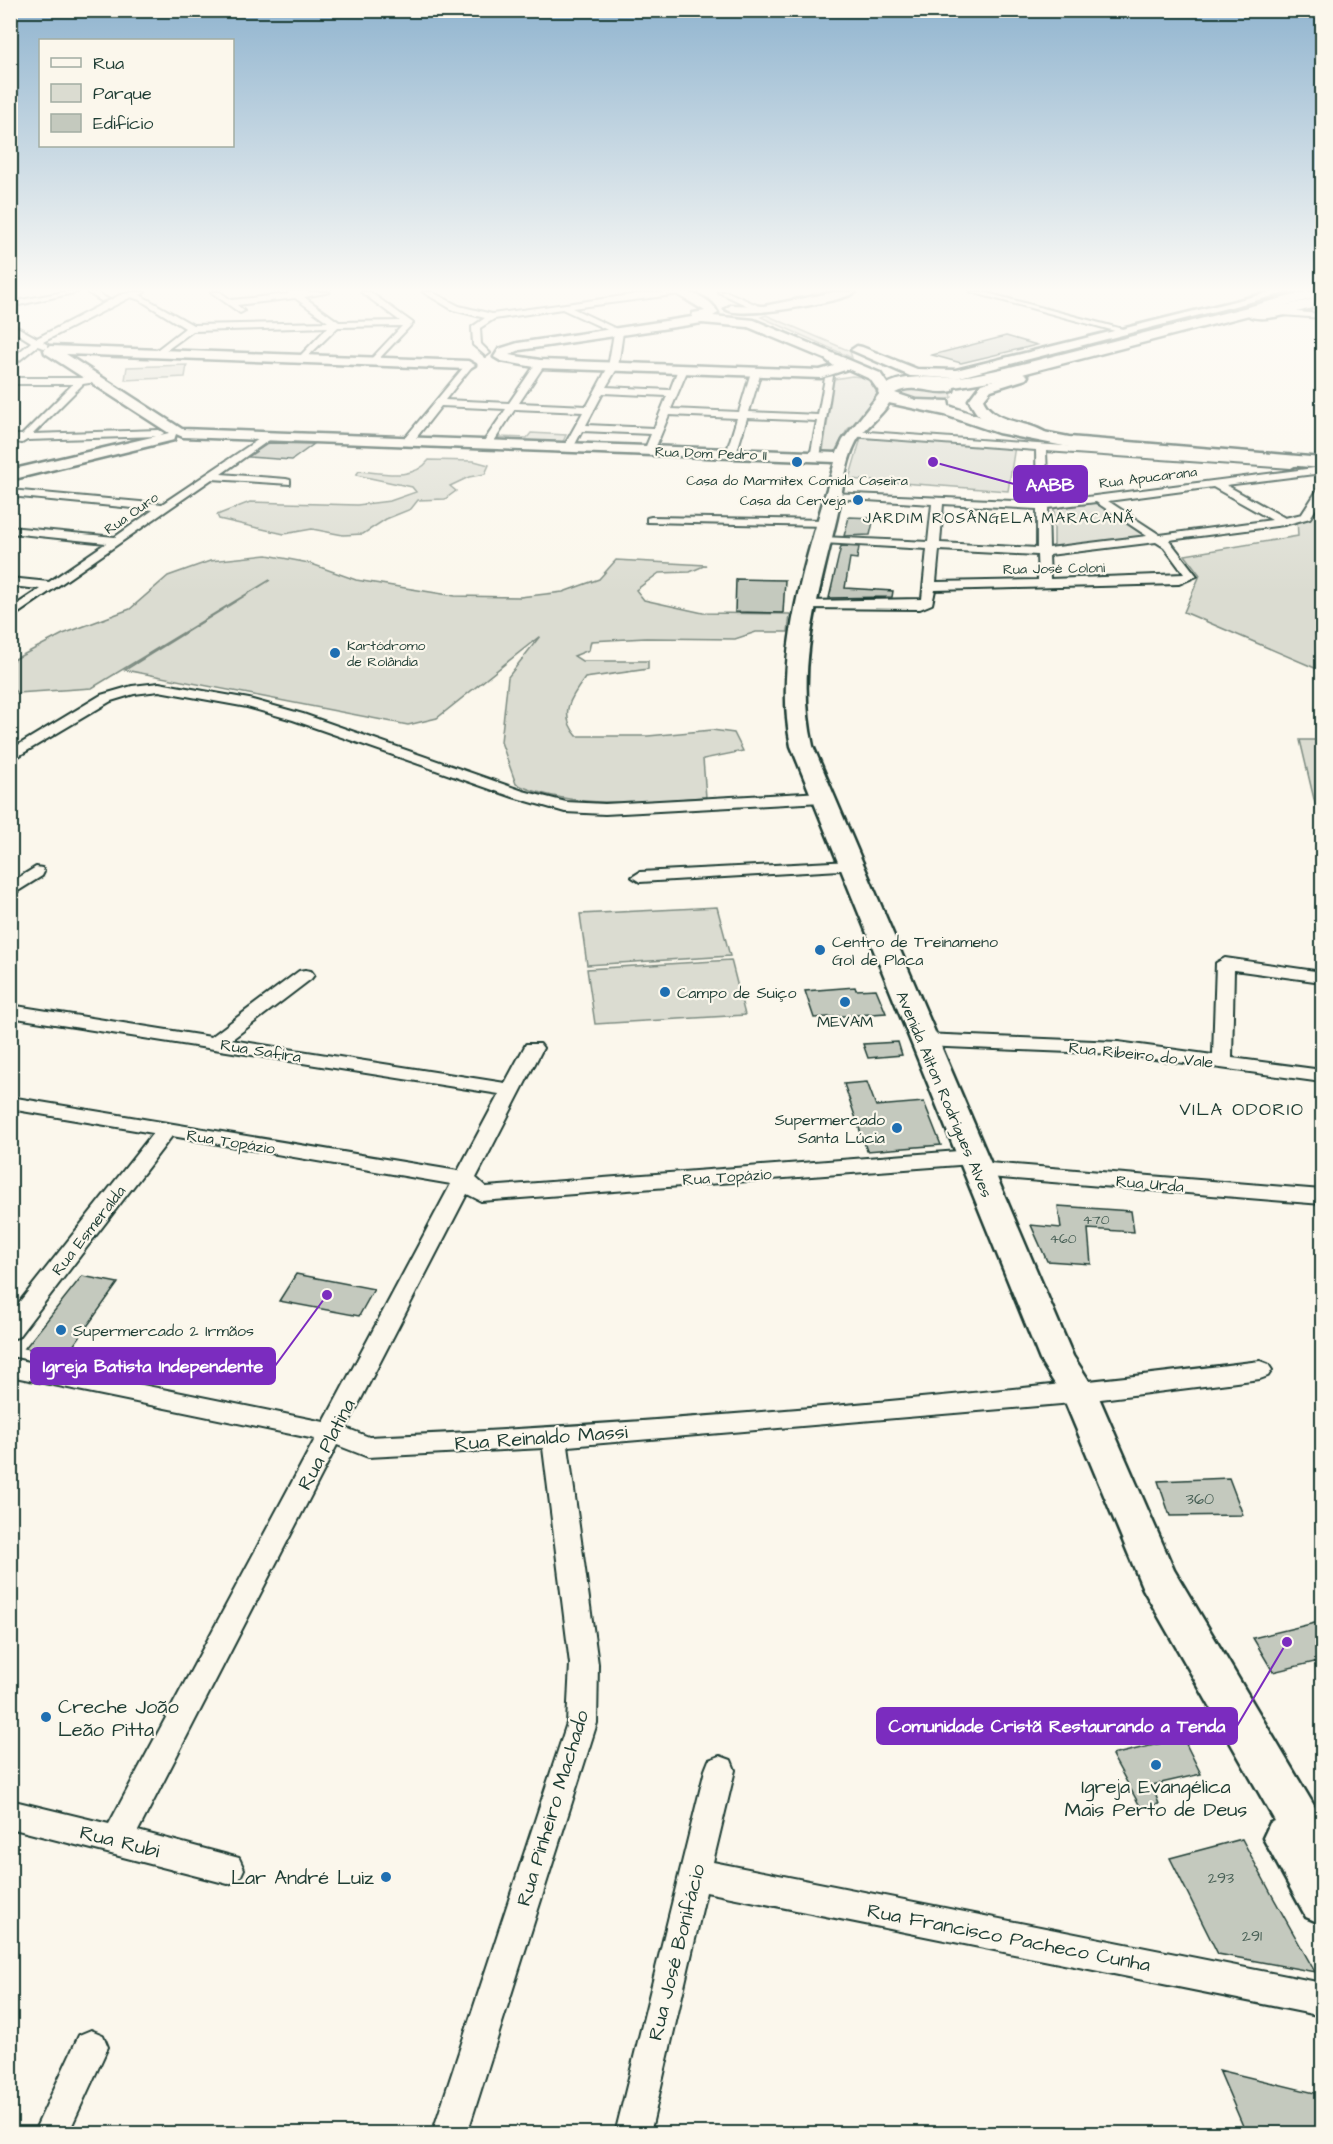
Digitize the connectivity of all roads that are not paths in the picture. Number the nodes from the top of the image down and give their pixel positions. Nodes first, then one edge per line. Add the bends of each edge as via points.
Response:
1 (69, 392) edge
2 (112, 392) edge
3 (446, 392) edge
4 (521, 392) edge
5 (598, 392) edge
6 (650, 392) edge
7 (751, 392) edge
8 (826, 392) edge
9 (877, 392) edge
10 (888, 392) edge
11 (952, 392) edge
12 (964, 392) edge
13 (980, 392) edge
14 (673, 393) joint
15 (958, 397) junction
16 (437, 403) junction
17 (919, 405) junction
18 (512, 406) junction
19 (589, 409) junction
20 (666, 411) junction
21 (744, 415) junction
22 (822, 418) junction
23 (862, 426) junction
24 (579, 428) junction
25 (657, 431) junction
26 (1015, 432) junction
27 (167, 434) junction
28 (268, 436) junction
29 (17, 439) edge
30 (408, 441) junction
31 (1043, 443) junction
32 (487, 444) junction
33 (568, 448) junction
34 (650, 451) junction
35 (731, 454) junction
36 (1167, 456) junction
37 (815, 457) junction
38 (844, 458) junction
39 (1323, 463) edge
40 (1323, 470) edge
41 (10, 474) edge
42 (210, 476) junction
43 (286, 482) dead end
44 (1215, 484) junction
45 (1323, 491) edge
46 (10, 493) edge
47 (834, 495) junction
48 (1098, 499) junction
49 (938, 500) junction
50 (1041, 506) junction
51 (164, 508) junction
52 (651, 520) dead end
53 (1284, 522) junction
54 (10, 530) edge
55 (825, 531) junction
56 (1161, 539) junction
57 (118, 541) junction
58 (933, 546) junction
59 (1043, 552) junction
60 (10, 582) edge
61 (1044, 583) junction
62 (52, 586) junction
63 (929, 586) junction
64 (807, 605) junction
65 (10, 615) edge
66 (10, 757) edge
67 (822, 796) junction
68 (851, 866) junction
69 (36, 872) dead end
70 (640, 877) dead end
71 (10, 891) edge
72 (305, 975) dead end
73 (1323, 976) edge
74 (10, 1011) edge
75 (923, 1041) junction
76 (217, 1042) junction
77 (533, 1048) dead end
78 (1222, 1062) junction
79 (1323, 1076) edge
80 (510, 1090) junction
81 (10, 1103) edge
82 (166, 1130) junction
83 (974, 1163) junction
84 (467, 1190) junction
85 (1323, 1197) edge
86 (10, 1331) edge
87 (10, 1367) edge
88 (1260, 1370) dead end
89 (1066, 1383) junction
90 (332, 1433) junction
91 (554, 1438) junction
92 (1217, 1698) junction
93 (720, 1770) dead end
94 (10, 1814) edge
95 (117, 1840) junction
96 (1323, 1861) edge
97 (228, 1869) dead end
98 (695, 1874) junction
99 (1323, 1902) edge
100 (1323, 2000) edge
101 (91, 2047) dead end
102 (50, 2133) edge
103 (449, 2133) edge
104 (632, 2133) edge

1 - 29 street
2 - 27 street
3 - 16 street
4 - 18 street
5 - 19 street
6 - 14 street
7 - 21 street
8 - 22 street
9 - 23 street, Avenida Ailton Rodrigues Alves
10 - 17 highway via 897,402
11 - 15 highway
12 - 15 highway
13 - 31 street via 976,400 983,412
14 - 20 street
15 - 17 highway via 946,403
15 - 26 highway via 976,416
16 - 18 street
16 - 30 street
17 - 23 street via 890,410
17 - 26 highway
18 - 19 street
18 - 32 street
19 - 24 street
20 - 21 street
20 - 25 street
21 - 22 street
21 - 35 street
22 - 37 street
23 - 31 street
23 - 38 street, Avenida Ailton Rodrigues Alves
24 - 25 street
24 - 33 street
25 - 34 street
26 - 31 highway
27 - 28 street, Rua Dom Pedro II
27 - 29 street
27 - 41 street
28 - 30 street, Rua Dom Pedro II
28 - 42 street, Rua Ouro
30 - 32 street, Rua Dom Pedro II
31 - 36 street
31 - 39 highway
31 - 50 street
32 - 33 street, Rua Dom Pedro II
33 - 34 street, Rua Dom Pedro II
34 - 35 street, Rua Dom Pedro II
35 - 37 street, Rua Dom Pedro II
36 - 40 street
36 - 44 street
37 - 38 street, Rua Dom Pedro II
38 - 47 street, Avenida Ailton Rodrigues Alves
40 - 44 street, Rua Apucarana
42 - 43 street
42 - 51 street, Rua Ouro
44 - 48 street, Rua Apucarana
44 - 53 street
45 - 53 street via 1306,516
46 - 51 street
47 - 49 street, Rua Apucarana
47 - 55 street, Avenida Ailton Rodrigues Alves
48 - 50 street, Rua Apucarana
48 - 56 street
49 - 50 street, Rua Apucarana
49 - 58 street
50 - 59 street
51 - 57 street, Rua Ouro
52 - 55 street
53 - 56 street
54 - 57 street
55 - 58 street
55 - 64 street, Avenida Ailton Rodrigues Alves
56 - 59 street
56 - 61 street, Rua José Coloni via 1192,573 1189,579
57 - 62 street, Rua Ouro
58 - 59 street
58 - 63 street
59 - 61 street
60 - 62 street
61 - 63 street, Rua José Coloni
62 - 65 street, Rua Ouro
63 - 64 street via 928,601 920,605
64 - 67 street, Avenida Ailton Rodrigues Alves via 796,649 794,706 802,746
66 - 67 street via 97,702 132,690 159,687 249,703 298,717 565,807 605,809
67 - 68 street, Avenida Ailton Rodrigues Alves
68 - 70 street
68 - 75 street, Avenida Ailton Rodrigues Alves
69 - 71 street
72 - 76 street
73 - 78 street via 1225,963
74 - 76 street, Rua Safira
75 - 78 street, Rua Ribeiro do Vale via 1119,1048
75 - 83 street, Avenida Ailton Rodrigues Alves
76 - 80 street, Rua Safira
77 - 80 street, Rua Platina
78 - 79 street, Rua Ribeiro do Vale
80 - 84 street, Rua Platina
81 - 82 street, Rua Topázio
82 - 84 street, Rua Topázio
82 - 86 street, Rua Esmeralda
83 - 84 street, Rua Topázio
83 - 85 street, Rua Urda
83 - 89 street, Avenida Ailton Rodrigues Alves
84 - 90 street, Rua Platina
87 - 90 street, Rua Reinaldo Massi
88 - 89 street, Rua Reinaldo Massi
89 - 91 street, Rua Reinaldo Massi
89 - 92 street, Avenida Ailton Rodrigues Alves via 1136,1578
90 - 91 street, Rua Reinaldo Massi via 368,1447
90 - 95 street, Rua Platina
91 - 103 street, Rua Pinheiro Machado via 584,1664 582,1723
92 - 96 street, Avenida Ailton Rodrigues Alves
92 - 99 street, Avenida Ailton Rodrigues Alves
93 - 98 street, Rua José Bonifácio
94 - 95 street, Rua Rubi
95 - 97 street, Rua Rubi
98 - 100 street, Rua Francisco Pacheco Cunha
98 - 104 street, Rua José Bonifácio
101 - 102 street

